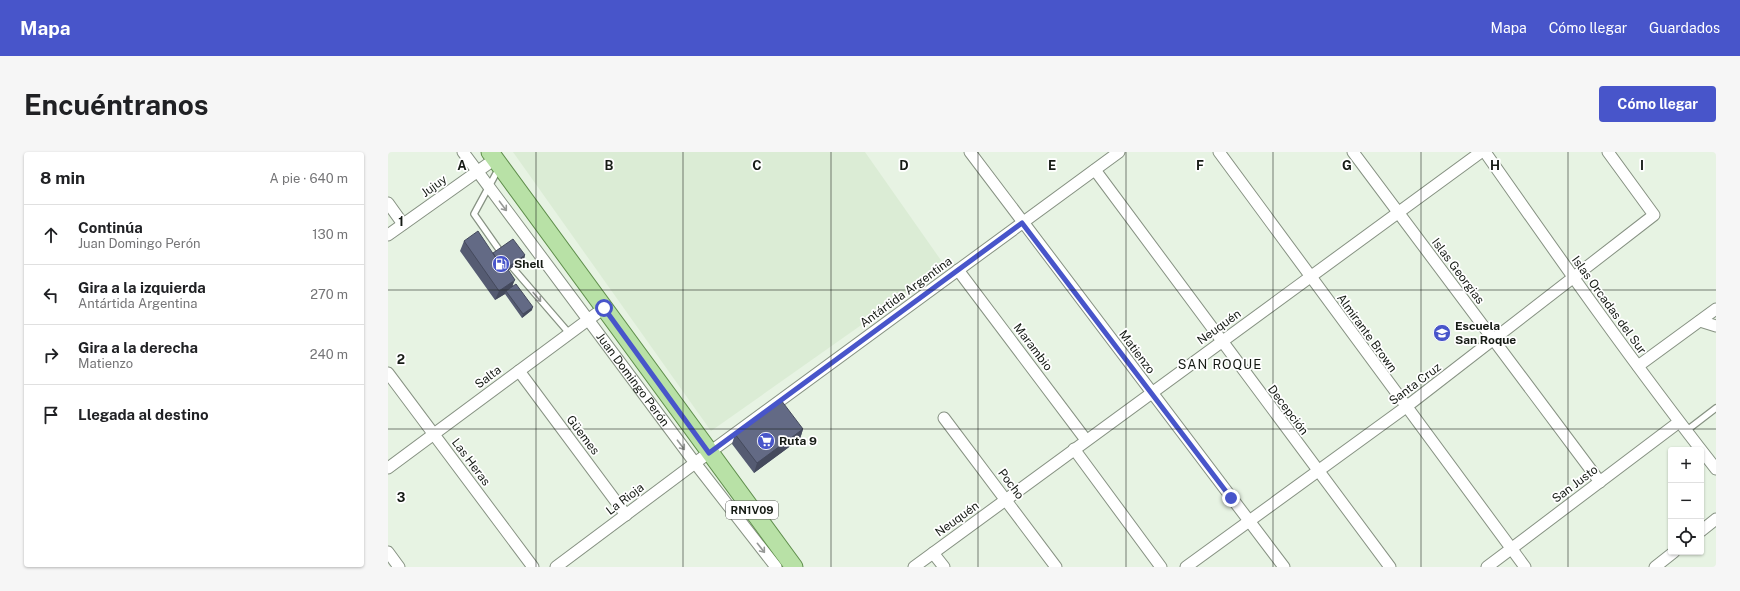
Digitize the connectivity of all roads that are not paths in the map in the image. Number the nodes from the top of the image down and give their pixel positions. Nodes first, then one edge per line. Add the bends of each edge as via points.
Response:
1 (463, 152) edge
2 (970, 152) edge
3 (1119, 152) edge
4 (1219, 152) edge
5 (1353, 152) edge
6 (1481, 152) edge
7 (1485, 152) edge
8 (1608, 152) edge
9 (495, 159) edge
10 (1095, 170) junction
11 (477, 171) junction
12 (489, 187) junction
13 (388, 203) edge
14 (1398, 212) junction
15 (1022, 223) junction
16 (403, 224) junction
17 (388, 235) edge
18 (500, 251) edge
19 (512, 267) edge
20 (958, 270) junction
21 (1310, 277) junction
22 (1573, 278) junction
23 (604, 308) junction
24 (1716, 309) edge
25 (588, 319) junction
26 (1700, 321) junction
27 (1716, 326) edge
28 (569, 333) junction
29 (1493, 340) junction
30 (1221, 342) junction
31 (1638, 366) junction
32 (519, 371) junction
33 (388, 373) edge
34 (1151, 393) junction
35 (1406, 408) junction
36 (1716, 408) edge
37 (944, 418) dead end
38 (1683, 427) junction
39 (434, 434) junction
40 (1086, 440) junction
41 (1074, 449) junction
42 (709, 453) junction
43 (695, 463) junction
44 (388, 468) edge
45 (1716, 469) edge
46 (1318, 472) junction
47 (1600, 482) junction
48 (1006, 499) junction
49 (626, 514) junction
50 (1716, 519) edge
51 (1249, 522) junction
52 (1704, 529) edge
53 (1511, 548) junction
54 (388, 552) edge
55 (933, 553) junction
56 (1670, 555) edge
57 (399, 567) edge
58 (533, 567) edge
59 (556, 567) edge
60 (776, 567) edge
61 (794, 567) edge
62 (914, 567) edge
63 (944, 567) edge
64 (1056, 567) edge
65 (1162, 567) edge
66 (1186, 567) edge
67 (1284, 567) edge
68 (1390, 567) edge
69 (1487, 567) edge
70 (1524, 567) edge
71 (1655, 567) edge

1 - 11 street, Juan Domingo Perón
2 - 15 street, Matienzo
3 - 10 street, Antártida Argentina
4 - 21 street, Almirante Brown
5 - 14 street, Islas Georgias
6 - 14 street, Neuquén
7 - 22 street, Islas Orcadas del Sur
8 - 22 street, Santa Cruz via 1654,215
9 - 11 street, Jujuy
9 - 12 lane
9 - 23 main road, Juan Domingo Perón / RN1V09
10 - 15 street, Antártida Argentina
10 - 30 street, Decepción
11 - 12 street, Juan Domingo Perón
11 - 16 street, Jujuy
12 - 18 lane via 474,214
12 -> 25 street, Juan Domingo Perón
13 - 16 street
14 - 21 street, Neuquén
14 - 29 street, Islas Georgias
15 - 20 street, Antártida Argentina
15 - 34 street, Matienzo
16 - 17 street, Jujuy
19 -> 28 lane
20 - 40 street, Marambio
20 - 42 street, Antártida Argentina
21 - 30 street, Neuquén
21 - 35 street, Almirante Brown
22 - 29 street, Santa Cruz
22 - 31 street, Islas Orcadas del Sur
23 - 25 street, Salta
23 - 42 main road, Juan Domingo Perón / RN1V09
24 - 26 street
25 - 28 street, Salta
25 -> 43 street, Juan Domingo Perón
26 - 27 street
26 - 31 street
28 - 32 street, Salta
29 - 35 street, Santa Cruz
29 - 47 street, Islas Georgias
30 - 34 street, Neuquén
30 - 46 street, Decepción
31 - 38 street, Islas Orcadas del Sur
32 - 39 street, Salta
32 - 49 street, Güemes
33 - 39 street, Las Heras
34 - 40 street, Neuquén
34 - 51 street, Matienzo
35 - 46 street, Santa Cruz
35 - 53 street, Almirante Brown
36 - 38 lane
37 - 48 street, Pocho
38 - 45 street, Islas Orcadas del Sur
38 - 47 street, San Justo
39 - 44 street, Salta
39 - 58 street, Las Heras
40 - 41 street, Neuquén
41 - 48 street, Neuquén
41 - 65 street
42 - 43 street, La Rioja
42 - 61 main road, Juan Domingo Perón / RN1V09
43 - 49 street, La Rioja
43 -> 60 street, Juan Domingo Perón
46 - 51 street, Santa Cruz
46 - 68 street, Decepción
47 - 53 street, San Justo
48 - 55 street, Neuquén
48 - 64 street, Pocho
49 - 59 street, La Rioja
50 - 52 street
51 - 66 street, Santa Cruz
51 - 67 street, Matienzo
53 - 69 street, San Justo
53 - 70 street, Almirante Brown
54 - 57 street
55 - 62 street, Neuquén
55 - 63 street
56 - 71 street

